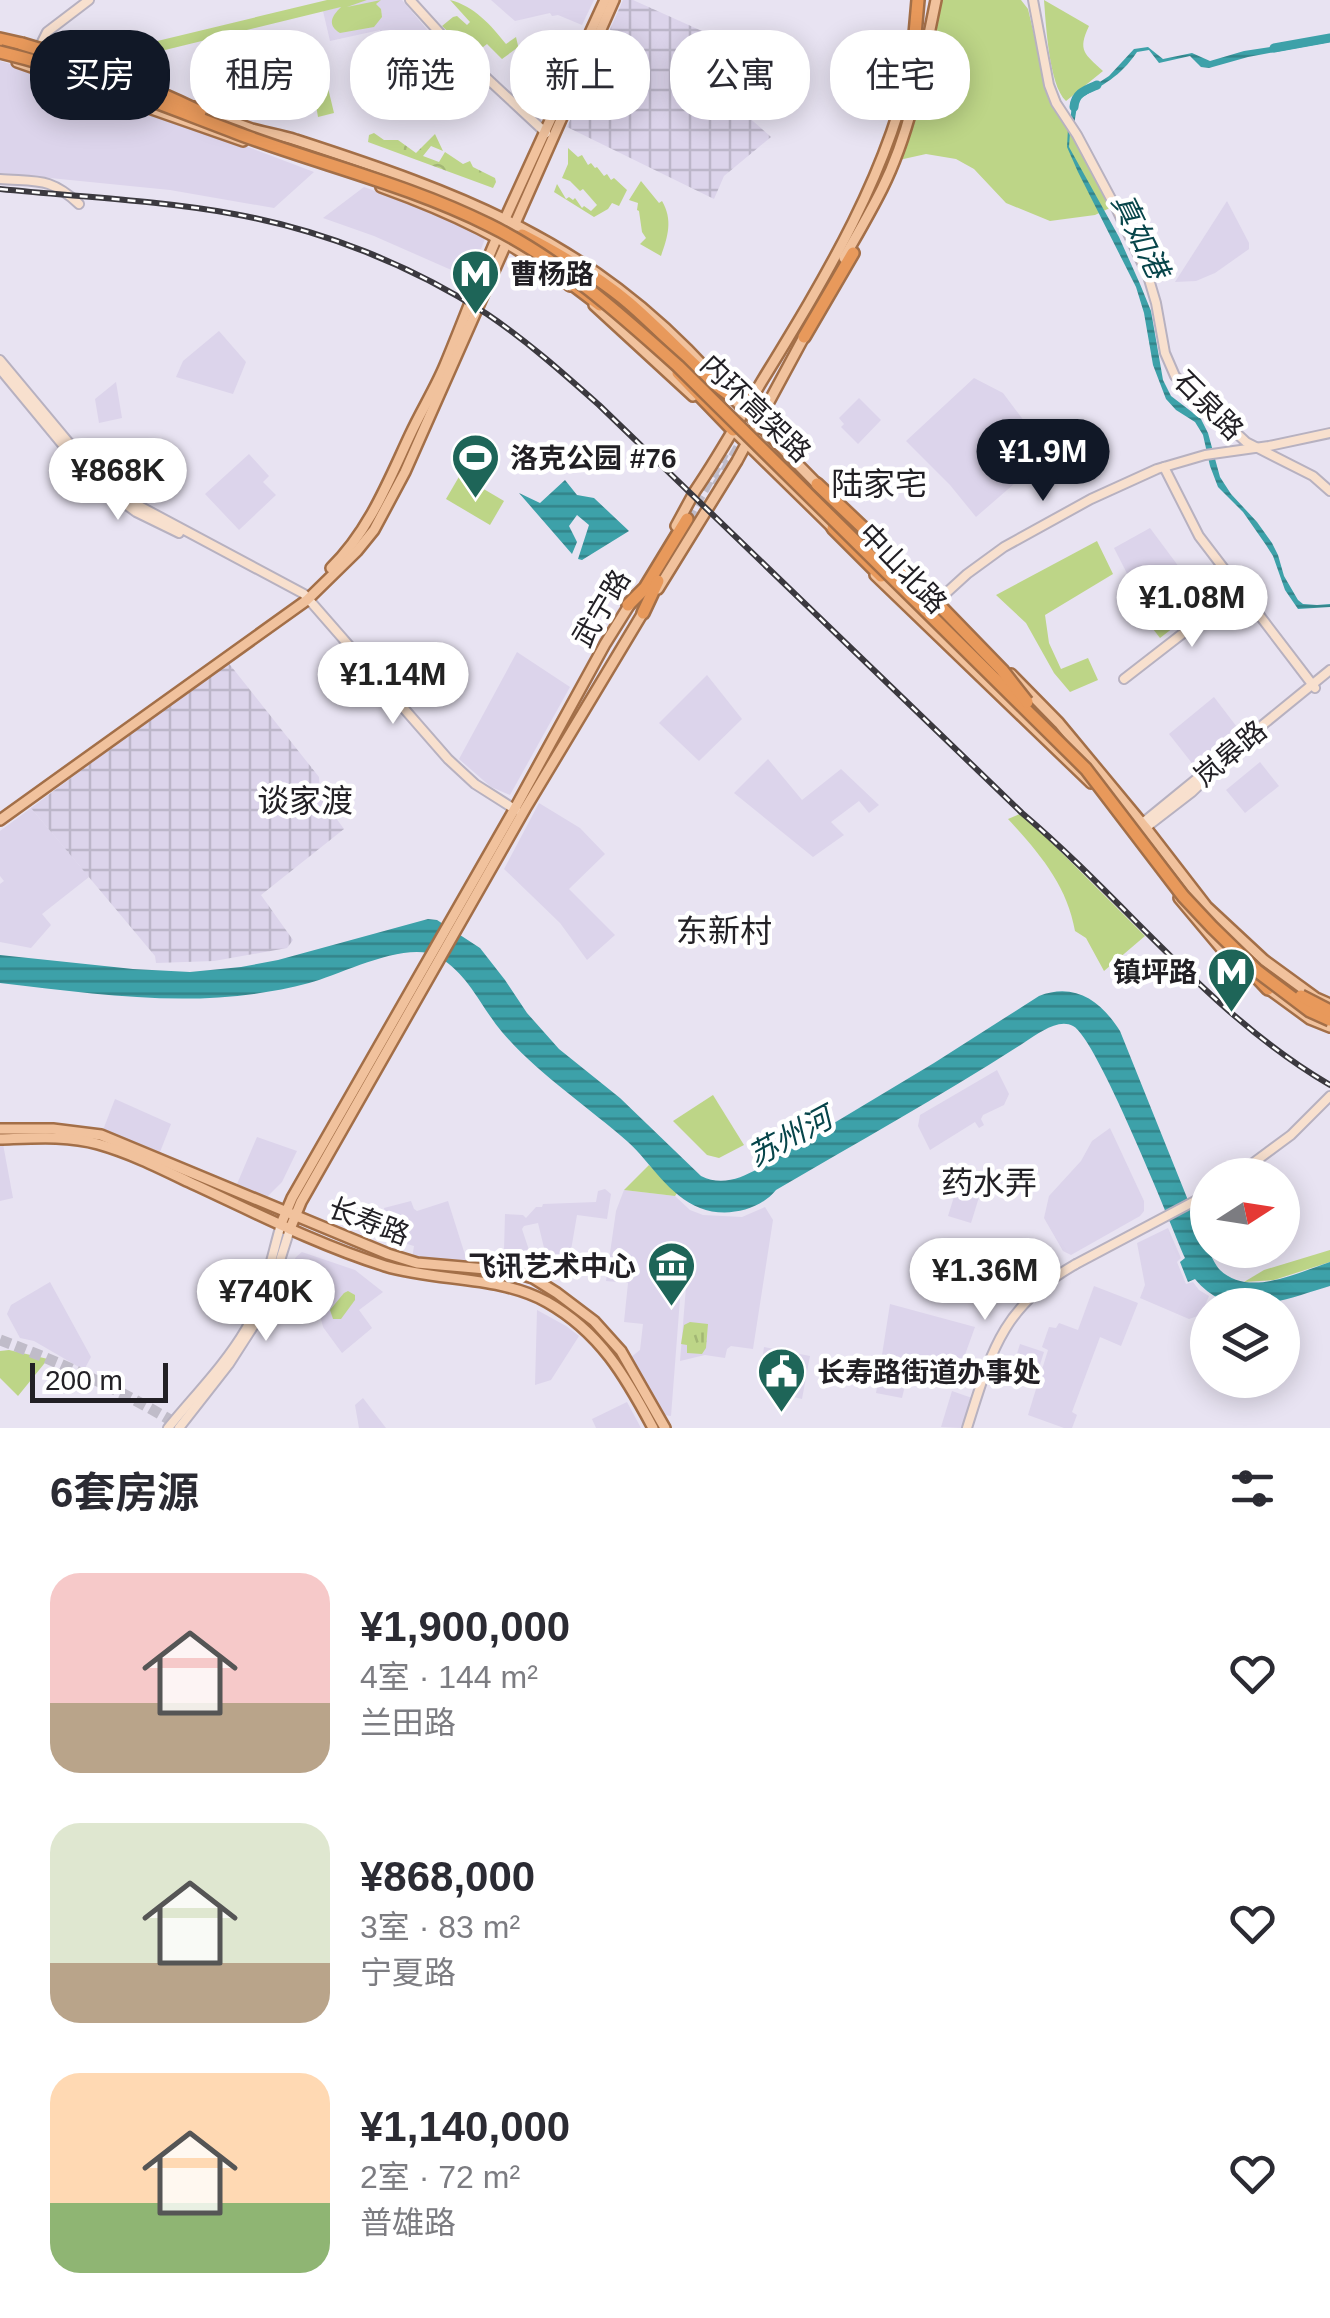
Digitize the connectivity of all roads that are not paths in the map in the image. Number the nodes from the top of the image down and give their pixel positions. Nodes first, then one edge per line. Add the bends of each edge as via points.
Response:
1 (89, 0) edge
2 (410, 0) edge
3 (605, 0) edge
4 (614, 0) edge
5 (921, 0) edge
6 (936, 0) edge
7 (1033, 0) edge
8 (51, 30) edge
9 (917, 30) edge
10 (30, 46) edge
11 (0, 47) edge
12 (30, 59) edge
13 (170, 103) edge
14 (170, 104) edge
15 (190, 107) edge
16 (190, 109) edge
17 (220, 120) edge
18 (894, 120) edge
19 (549, 135) junction
20 (0, 180) edge
21 (79, 204) dead end
22 (516, 230) junction
23 (502, 240) junction
24 (853, 253) dead end
25 (804, 337) junction
26 (0, 360) edge
27 (0, 370) edge
28 (731, 396) junction
29 (745, 411) junction
30 (758, 422) junction
31 (733, 430) junction
32 (1330, 433) edge
33 (747, 442) junction
34 (1255, 448) junction
35 (1164, 467) junction
36 (817, 484) junction
37 (1330, 491) edge
38 (833, 528) junction
39 (1240, 589) junction
40 (304, 597) junction
41 (936, 602) junction
42 (628, 606) junction
43 (643, 613) junction
44 (920, 619) junction
45 (981, 666) junction
46 (1330, 673) edge
47 (1124, 679) dead end
48 (1314, 686) junction
49 (1030, 706) junction
50 (1086, 769) junction
51 (520, 810) junction
52 (0, 817) edge
53 (1144, 826) junction
54 (1131, 836) junction
55 (1268, 988) junction
56 (1330, 1007) edge
57 (1330, 1024) edge
58 (1330, 1096) edge
59 (0, 1130) edge
60 (0, 1140) edge
61 (1261, 1158) edge
62 (1190, 1204) edge
63 (290, 1214) junction
64 (286, 1226) junction
65 (168, 1428) edge
66 (180, 1428) edge
67 (653, 1428) edge
68 (665, 1428) edge
69 (967, 1428) edge

1 - 8 main road
2 - 19 main road
3 - 19 main road
4 - 19 main road
5 - 9 highway
6 - 25 main road, 武宁路 via 916,90 883,187
7 - 34 main road, 石泉路 via 1048,85 1148,276 1175,376
10 - 11 main road, 中山北路
11 - 12 highway, 内环高架路, bridge
11 - 15 highway, bridge via 22,44 70,58
11 - 16 highway, 内环高架路, bridge
11 - 23 main road, 中山北路 via 442,210
13 - 22 main road, 中山北路 via 419,182
14 - 22 highway, 内环高架路, bridge
17 - 22 highway, 内环高架路, bridge via 393,179
18 - 29 main road, 武宁路 via 829,270
19 - 22 main road
20 - 21 main road via 53,184
22 - 23 main road
22 - 28 highway via 606,285
22 - 28 main road, 中山北路 via 590,267 641,305
22 - 31 highway, bridge via 669,364
22 - 45 highway, 内环高架路, bridge via 678,366
22 - 49 highway, 内环高架路, bridge via 594,283 650,332
23 - 31 main road, 中山北路 via 585,297
23 - 40 main road via 364,529
24 - 25 highway
25 - 30 main road, 武宁路
26 - 40 main road via 90,468 130,501
27 - 40 main road via 90,478 114,496
28 - 29 main road, 中山北路
29 - 30 main road, 中山北路
29 - 31 main road, 武宁路
30 - 33 main road, 武宁路
30 - 36 main road, 中山北路
31 - 33 main road, 中山北路
31 - 42 main road, 武宁路
32 - 34 main road
33 - 38 main road, 中山北路
33 - 43 main road, 武宁路
34 - 35 main road
34 - 37 main road, 石泉路
35 - 39 main road via 1199,536
35 - 41 main road via 1004,547
36 - 41 main road, 中山北路
36 - 49 highway, bridge
38 - 44 main road, 中山北路
38 - 45 highway, bridge
39 - 47 main road
39 - 48 main road
40 - 51 main road via 448,760
40 - 52 main road
41 - 44 main road
41 - 53 main road, 中山北路 via 1060,724
42 - 43 highway via 690,521
42 - 51 main road, 武宁路
43 - 51 main road, 武宁路
44 - 54 main road, 中山北路 via 1082,774
45 - 50 highway, 内环高架路, bridge
46 - 48 main road, 岚皋路
48 - 53 main road, 岚皋路
49 - 56 highway, 内环高架路, bridge via 1094,768 1216,924 1310,1002
50 - 55 highway, bridge via 1174,895
50 - 57 highway, 内环高架路, bridge via 1212,927
51 - 63 main road, 武宁路
53 - 54 main road, 岚皋路
53 - 56 main road, 中山北路 via 1232,933
54 - 55 main road, 中山北路 via 1201,926
55 - 57 main road, 中山北路 via 1310,1019
58 - 61 main road
59 - 63 main road, 长寿路 via 101,1135
60 - 64 main road, 长寿路 via 96,1143
62 - 69 main road, bridge via 1034,1292 995,1346
63 - 64 main road, 武宁路
63 - 68 main road, 长寿路 via 417,1263 533,1278 608,1336
64 - 65 main road via 246,1329
64 - 66 main road via 265,1308
64 - 67 main road, 长寿路 via 386,1266 486,1282 546,1301 600,1342

